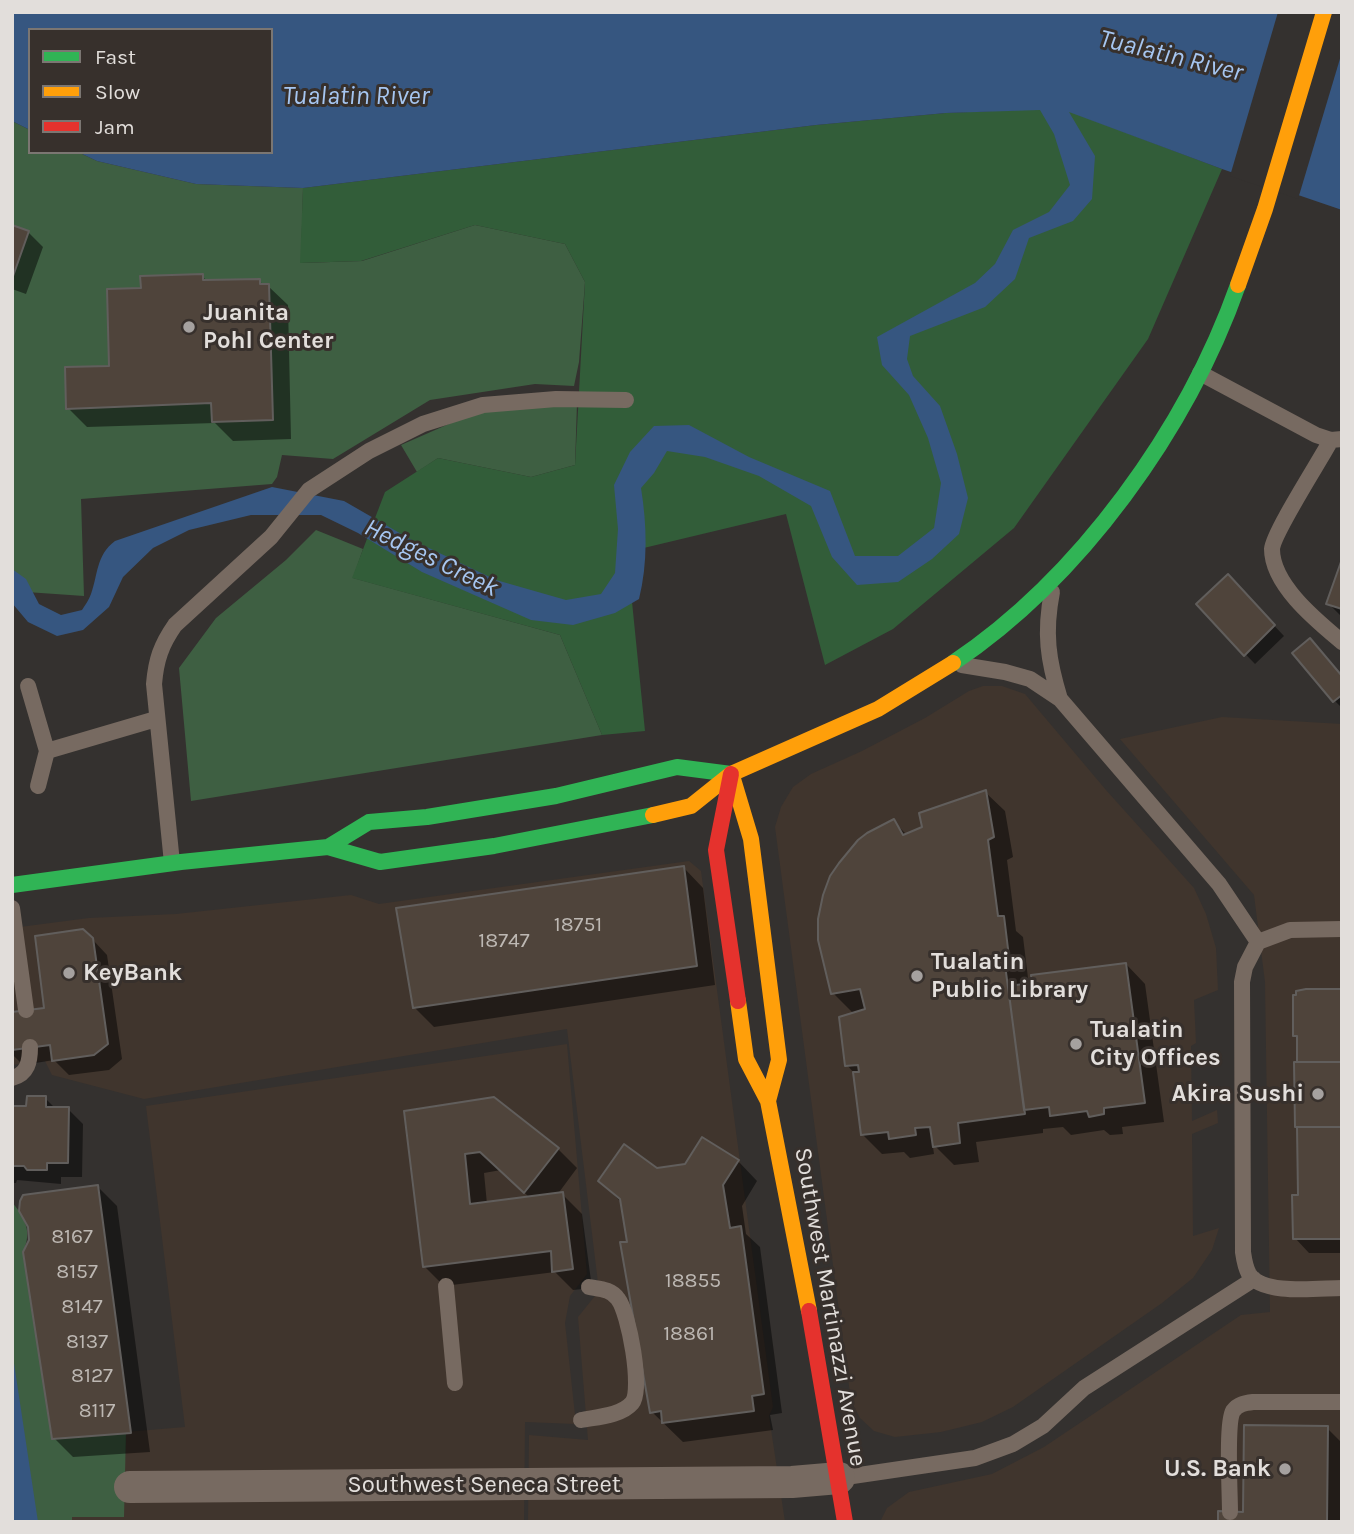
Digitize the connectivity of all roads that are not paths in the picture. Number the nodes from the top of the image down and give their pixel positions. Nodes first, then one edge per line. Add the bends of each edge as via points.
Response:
1 (1324, 12) edge
2 (1200, 373) junction
3 (626, 400) dead end
4 (1337, 439) edge
5 (1055, 578) junction
6 (1342, 642) edge
7 (952, 664) junction
8 (28, 686) dead end
9 (1060, 699) junction
10 (156, 719) junction
11 (47, 751) junction
12 (732, 774) junction
13 (38, 786) dead end
14 (328, 847) junction
15 (172, 863) junction
16 (12, 885) edge
17 (12, 908) edge
18 (1342, 929) edge
19 (1258, 942) junction
20 (26, 1010) dead end
21 (30, 1047) dead end
22 (12, 1078) edge
23 (768, 1101) junction
24 (1254, 1279) junction
25 (446, 1286) dead end
26 (589, 1287) dead end
27 (1342, 1288) edge
28 (455, 1383) dead end
29 (1342, 1402) edge
30 (581, 1420) dead end
31 (839, 1478) junction
32 (130, 1486) dead end
33 (1230, 1512) dead end
34 (845, 1522) edge

1 - 2 main road via 1265,209
2 - 4 lane via 1316,435
2 - 5 main road via 1151,459 1104,523
3 - 10 lane via 482,405 423,424 309,490 271,537 175,625 164,641 156,661
4 - 6 lane via 1279,530 1272,549 1292,594
5 - 7 main road
5 - 9 lane via 1047,645
7 - 9 lane via 1030,679
7 - 12 main road via 878,709
8 - 11 lane
9 - 19 lane via 1219,884
10 - 11 lane
10 - 15 lane
11 - 13 lane
12 - 14 main road via 677,767 543,798 369,822
12 - 14 main road via 691,806 565,833 380,862
12 - 23 main road, Southwest Martinazzi Avenue via 751,839 779,1060
12 - 23 main road, Southwest Martinazzi Avenue via 716,850 746,1059
14 - 15 main road
15 - 16 main road
17 - 20 lane
18 - 19 lane via 1290,930
19 - 24 lane via 1242,982 1243,1252
21 - 22 lane via 25,1071
23 - 31 main road, Southwest Martinazzi Avenue
24 - 27 lane via 1279,1288
24 - 31 lane via 1084,1388 1043,1426 1013,1444 975,1458
25 - 28 lane
26 - 30 lane via 618,1298 628,1318 637,1388 634,1402 624,1410
29 - 33 lane via 1253,1402 1235,1408 1230,1423
31 - 32 street, Southwest Seneca Street
31 - 34 main road, Southwest Martinazzi Avenue

